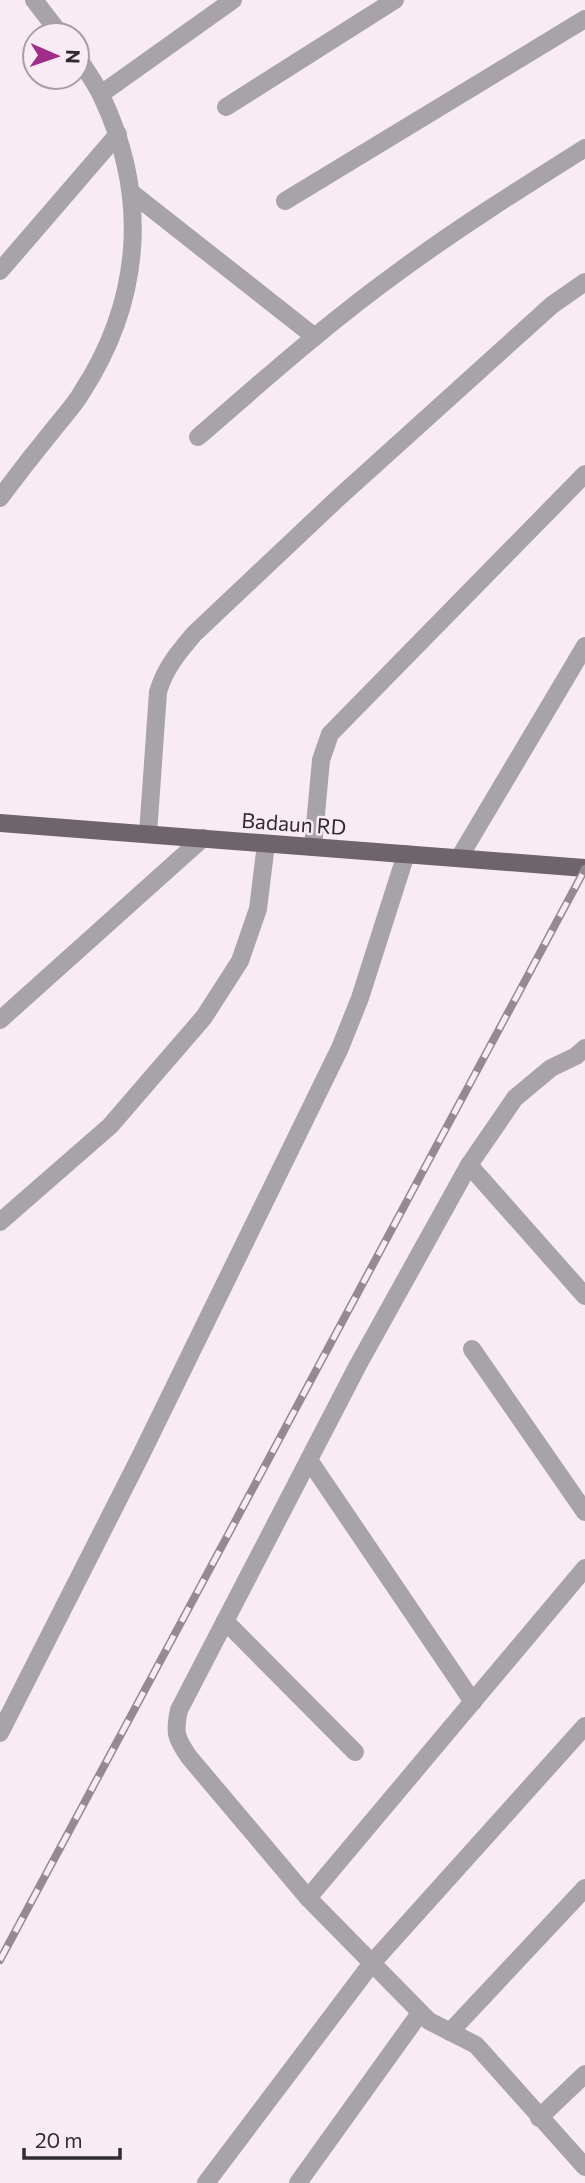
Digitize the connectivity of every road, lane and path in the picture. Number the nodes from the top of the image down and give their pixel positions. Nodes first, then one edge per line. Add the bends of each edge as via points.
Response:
1 (34, 0) edge
2 (233, 0) edge
3 (395, 0) edge
4 (585, 19) edge
5 (50, 21) edge
6 (91, 78) edge
7 (101, 94) junction
8 (226, 107) dead end
9 (118, 134) junction
10 (585, 148) edge
11 (132, 194) junction
12 (285, 201) dead end
13 (3, 262) edge
14 (585, 282) edge
15 (315, 337) junction
16 (198, 437) dead end
17 (585, 474) edge
18 (0, 498) edge
19 (585, 646) edge
20 (0, 823) edge
21 (148, 834) junction
22 (203, 838) junction
23 (266, 844) junction
24 (313, 847) junction
25 (406, 854) junction
26 (459, 858) junction
27 (585, 868) edge
28 (0, 1020) edge
29 (585, 1048) edge
30 (469, 1166) junction
31 (0, 1222) edge
32 (585, 1296) edge
33 (472, 1349) dead end
34 (309, 1460) junction
35 (585, 1512) edge
36 (585, 1568) edge
37 (226, 1622) junction
38 (473, 1702) junction
39 (585, 1726) edge
40 (0, 1733) edge
41 (355, 1752) dead end
42 (585, 1888) edge
43 (308, 1898) junction
44 (372, 1963) junction
45 (420, 2012) junction
46 (450, 2032) junction
47 (585, 2074) edge
48 (539, 2118) junction
49 (585, 2167) edge
50 (206, 2183) edge
51 (298, 2183) edge

1 - 5 street
2 - 7 street
3 - 8 street
4 - 12 street
6 - 7 street
7 - 9 street
9 - 11 street
9 - 13 street
10 - 15 street via 401,270
11 - 15 street
11 - 18 street via 130,272 108,348 81,394
14 - 21 street via 552,305 336,500 173,658 158,692
15 - 16 street
17 - 24 street via 330,734 321,760
19 - 26 street
20 - 21 main road, Badaun RD
21 - 22 main road, Badaun RD
22 - 23 main road, Badaun RD
22 - 28 street
23 - 24 main road, Badaun RD
23 - 31 street via 258,909 240,961 204,1017 110,1126
24 - 25 main road, Badaun RD
25 - 26 main road, Badaun RD
25 - 40 street via 340,1048
26 - 27 main road, Badaun RD
29 - 30 street via 514,1098
30 - 32 street
30 - 34 street
33 - 35 street
34 - 37 street
34 - 38 street
36 - 38 street
37 - 41 street
37 - 43 street via 179,1710 178,1741
38 - 43 street
39 - 44 street
42 - 46 street
43 - 44 street
44 - 45 street
44 - 50 street
45 - 46 street
45 - 51 street
46 - 48 street via 476,2045
47 - 48 street
48 - 49 street

